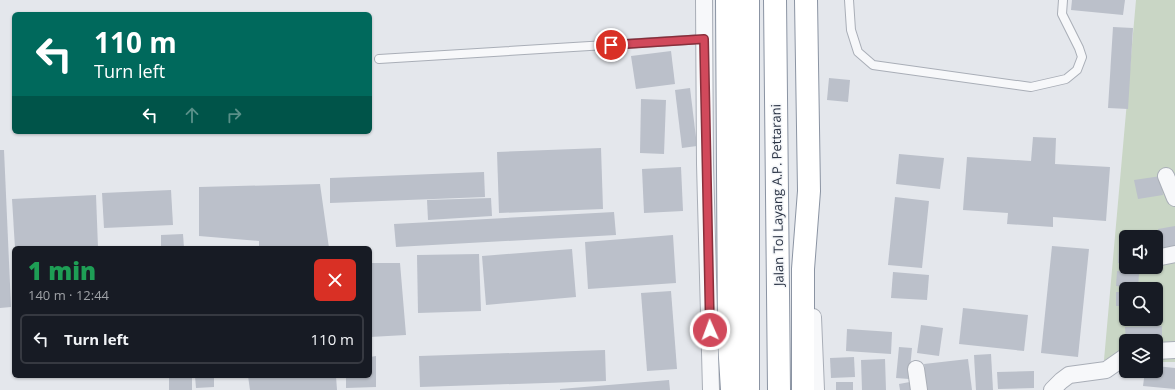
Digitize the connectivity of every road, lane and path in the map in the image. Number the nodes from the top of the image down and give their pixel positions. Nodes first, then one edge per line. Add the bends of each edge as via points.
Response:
1 (704, 0) edge
2 (727, 0) edge
3 (748, 0) edge
4 (774, 0) edge
5 (806, 0) edge
6 (849, 0) edge
7 (1063, 0) edge
8 (704, 39) junction
9 (379, 59) dead end
10 (1166, 176) dead end
11 (809, 191) junction
12 (1175, 198) edge
13 (1175, 254) edge
14 (1163, 257) edge
15 (1175, 350) edge
16 (1163, 351) edge
17 (1119, 361) edge
18 (916, 369) dead end
19 (711, 390) edge
20 (732, 390) edge
21 (748, 390) edge
22 (779, 390) edge
23 (803, 390) edge
24 (816, 390) edge
25 (919, 390) edge
26 (1052, 390) edge

1 - 8 street
2 - 20 highway via 729,342
3 - 21 highway
4 - 22 highway, Jalan Tol Layang A.P. Pettarani
5 - 11 highway
6 - 7 lane via 851,30 858,52 874,65 1032,87 1066,79 1077,70 1082,57 1062,14
8 - 9 lane
8 - 19 street
10 - 12 street
11 - 23 highway via 803,269
11 - 24 street
13 - 14 street
15 - 16 street
17 - 26 street via 1106,370 1069,375
18 - 25 street

